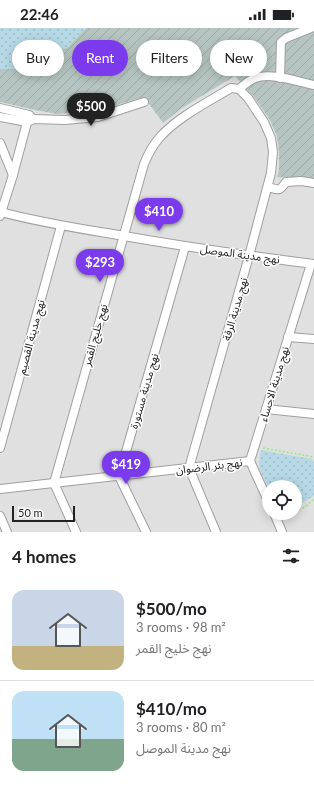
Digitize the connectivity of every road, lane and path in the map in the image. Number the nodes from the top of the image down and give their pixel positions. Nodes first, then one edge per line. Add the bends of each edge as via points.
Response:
1 (311, 28) edge
2 (280, 78) junction
3 (314, 85) edge
4 (239, 89) junction
5 (144, 102) dead end
6 (0, 108) edge
7 (0, 117) edge
8 (30, 119) junction
9 (0, 143) edge
10 (13, 175) junction
11 (314, 183) edge
12 (268, 187) junction
13 (1, 214) edge
14 (61, 226) junction
15 (123, 236) junction
16 (185, 246) junction
17 (250, 256) junction
18 (312, 264) edge
19 (288, 337) junction
20 (314, 339) edge
21 (266, 409) junction
22 (314, 414) edge
23 (255, 446) junction
24 (0, 448) edge
25 (314, 456) edge
26 (250, 461) junction
27 (189, 468) junction
28 (120, 476) junction
29 (54, 483) junction
30 (262, 488) edge
31 (0, 489) edge
32 (314, 499) edge
33 (302, 508) edge
34 (0, 516) edge
35 (277, 520) edge
36 (7, 532) edge
37 (76, 532) edge
38 (146, 532) edge
39 (216, 532) edge
40 (282, 532) edge

1 - 2 street via 282,42
2 - 3 street, نهج خليج القمر
2 - 4 street, نهج خليج القمر via 255,78
4 - 12 street, نهج مدينة الرقة via 264,122 271,138 273,152
4 - 15 street, نهج خليج القمر via 231,88 169,127 159,138 144,164
5 - 8 street via 98,117 65,120
6 - 8 street
7 - 8 street
8 - 10 street
9 - 10 street
10 - 13 street
11 - 12 street via 286,182 279,190
12 - 17 street, نهج مدينة الرقة
13 - 14 street, نهج مدينة الموصل
14 - 15 street, نهج مدينة الموصل
14 - 24 street, نهج مدينة القصيم
15 - 16 street, نهج مدينة الموصل
15 - 29 street, نهج خليج القمر
16 - 17 street, نهج مدينة الموصل
16 - 28 street, نهج مدينة مستورة
17 - 18 street, نهج مدينة الموصل
17 - 27 street, نهج مدينة الرقة
18 - 19 street, نهج مدينة الاحساء
19 - 20 street
19 - 21 street, نهج مدينة الاحساء
21 - 22 street
21 - 23 street, نهج مدينة الاحساء
23 - 25 path
23 - 26 street, نهج مدينة الاحساء
26 - 27 street, نهج بئر الرضوان
26 - 30 street
27 - 28 street, نهج بئر الرضوان
27 - 39 street
28 - 29 street, نهج بئر الرضوان
28 - 38 street
29 - 31 street, نهج بئر الرضوان
29 - 37 street
32 - 33 path
34 - 36 street
35 - 40 street

